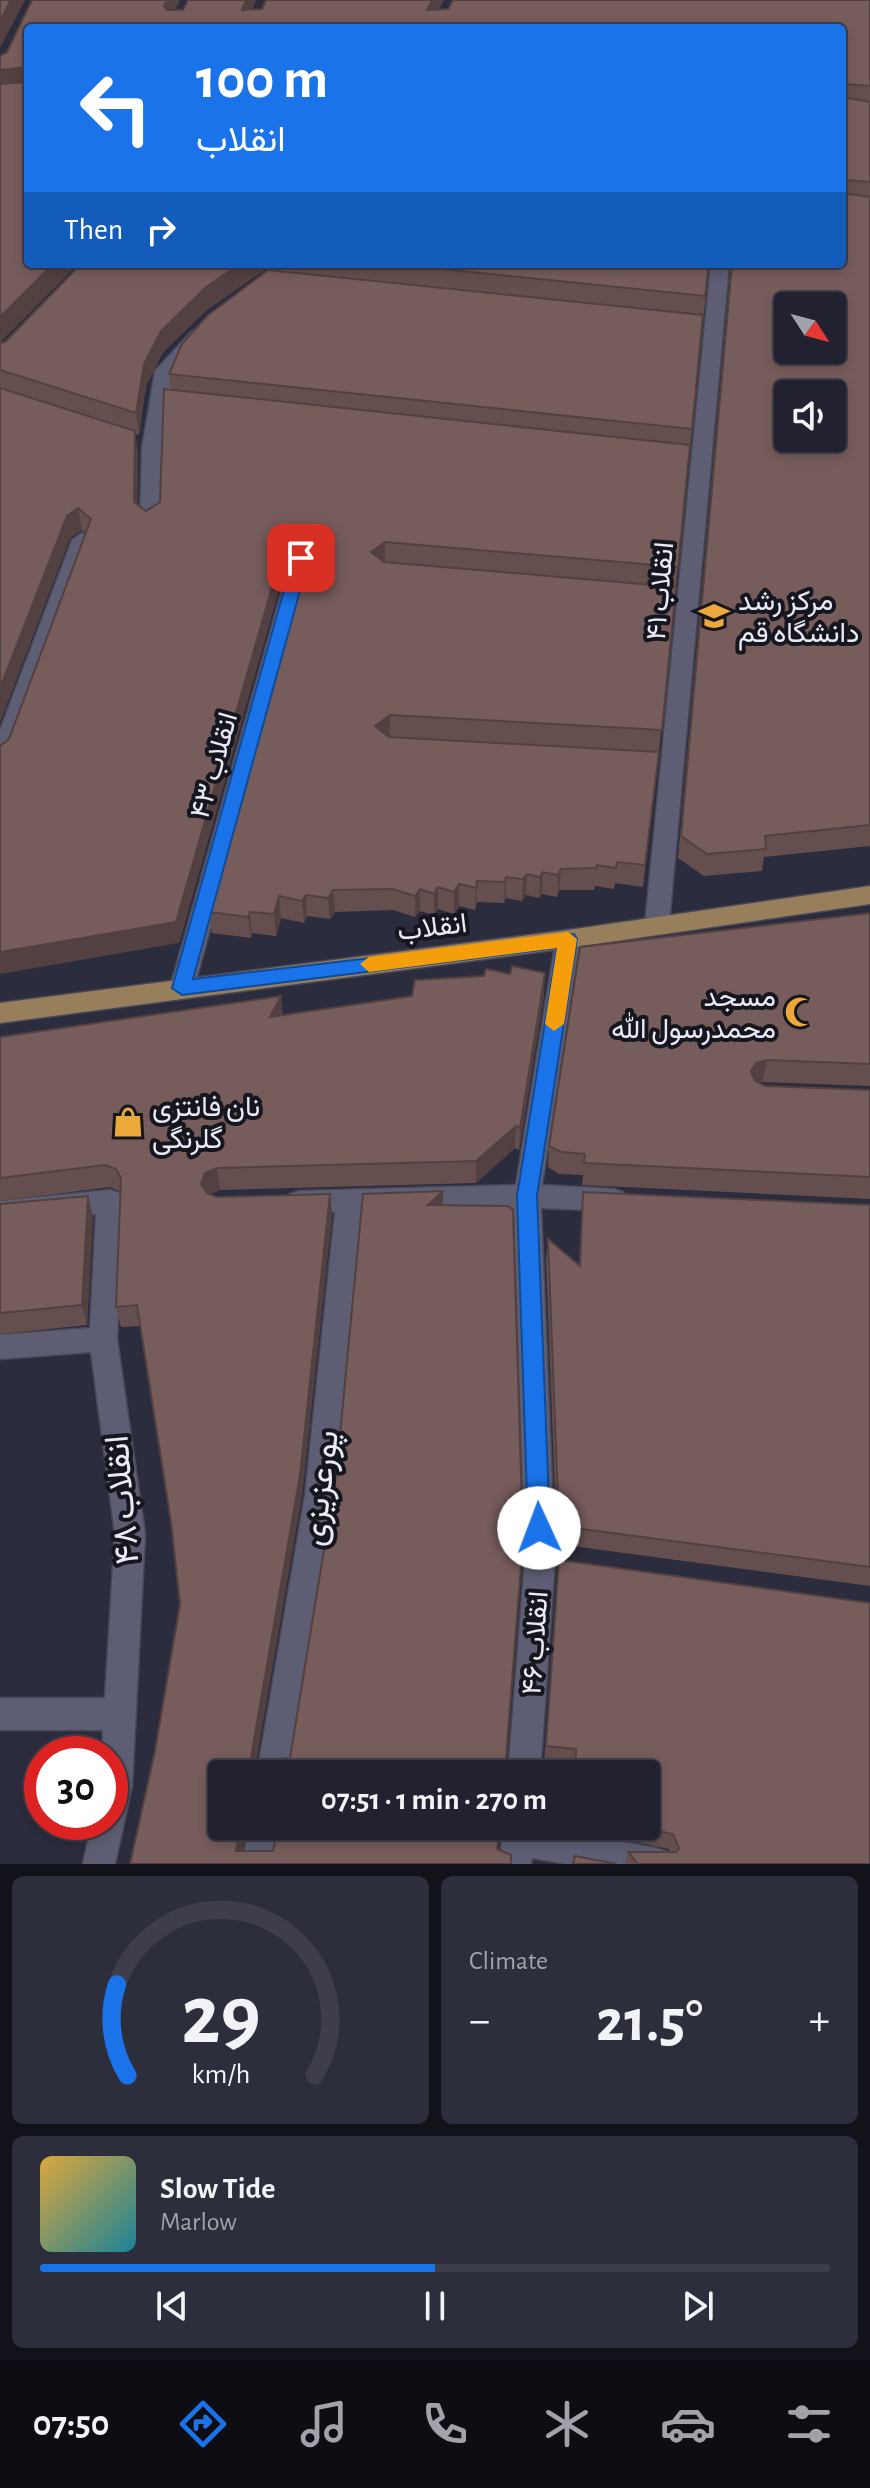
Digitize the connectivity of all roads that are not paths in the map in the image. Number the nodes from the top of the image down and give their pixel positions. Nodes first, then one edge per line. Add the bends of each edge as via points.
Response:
1 (284, 268) edge
2 (719, 268) edge
3 (266, 281) junction
4 (296, 284) edge
5 (242, 300) edge
6 (219, 319) edge
7 (150, 524) edge
8 (82, 540) edge
9 (301, 558) dead end
10 (0, 760) edge
11 (870, 895) edge
12 (657, 924) junction
13 (568, 939) junction
14 (182, 988) junction
15 (0, 1013) edge
16 (527, 1196) junction
17 (349, 1201) junction
18 (636, 1201) edge
19 (277, 1203) edge
20 (0, 1212) edge
21 (103, 1339) junction
22 (0, 1347) edge
23 (540, 1559) junction
24 (572, 1563) edge
25 (0, 1714) edge
26 (120, 1714) junction
27 (119, 1736) edge
28 (275, 1760) edge
29 (525, 1760) edge
30 (104, 1840) edge
31 (262, 1840) edge
32 (518, 1843) edge
33 (99, 1864) edge
34 (258, 1864) edge
35 (656, 1864) edge

1 - 3 street
2 - 12 street, انقلاب ۴۱ via 703,326 664,763
3 - 4 street
3 - 5 street
6 - 7 street via 164,371 166,402 145,445
8 - 10 street
9 - 14 street, انقلاب ۴۳
11 - 12 main road, انقلاب
12 - 13 main road, انقلاب
13 - 14 main road, انقلاب
13 - 16 street, انقلاب ۴۶
14 - 15 main road, انقلاب
16 - 17 street
16 - 18 street
16 - 23 street, انقلاب ۴۶
17 - 19 street
17 - 28 street, پورعزیزی via 320,1495
20 - 21 street, انقلاب ۴۸ via 110,1201
21 - 22 street
21 - 26 street, انقلاب ۴۸ via 130,1534
23 - 24 street
23 - 29 street, انقلاب ۴۶
25 - 26 street
26 - 27 street, انقلاب ۴۸
30 - 33 street
31 - 34 street
32 - 35 street

